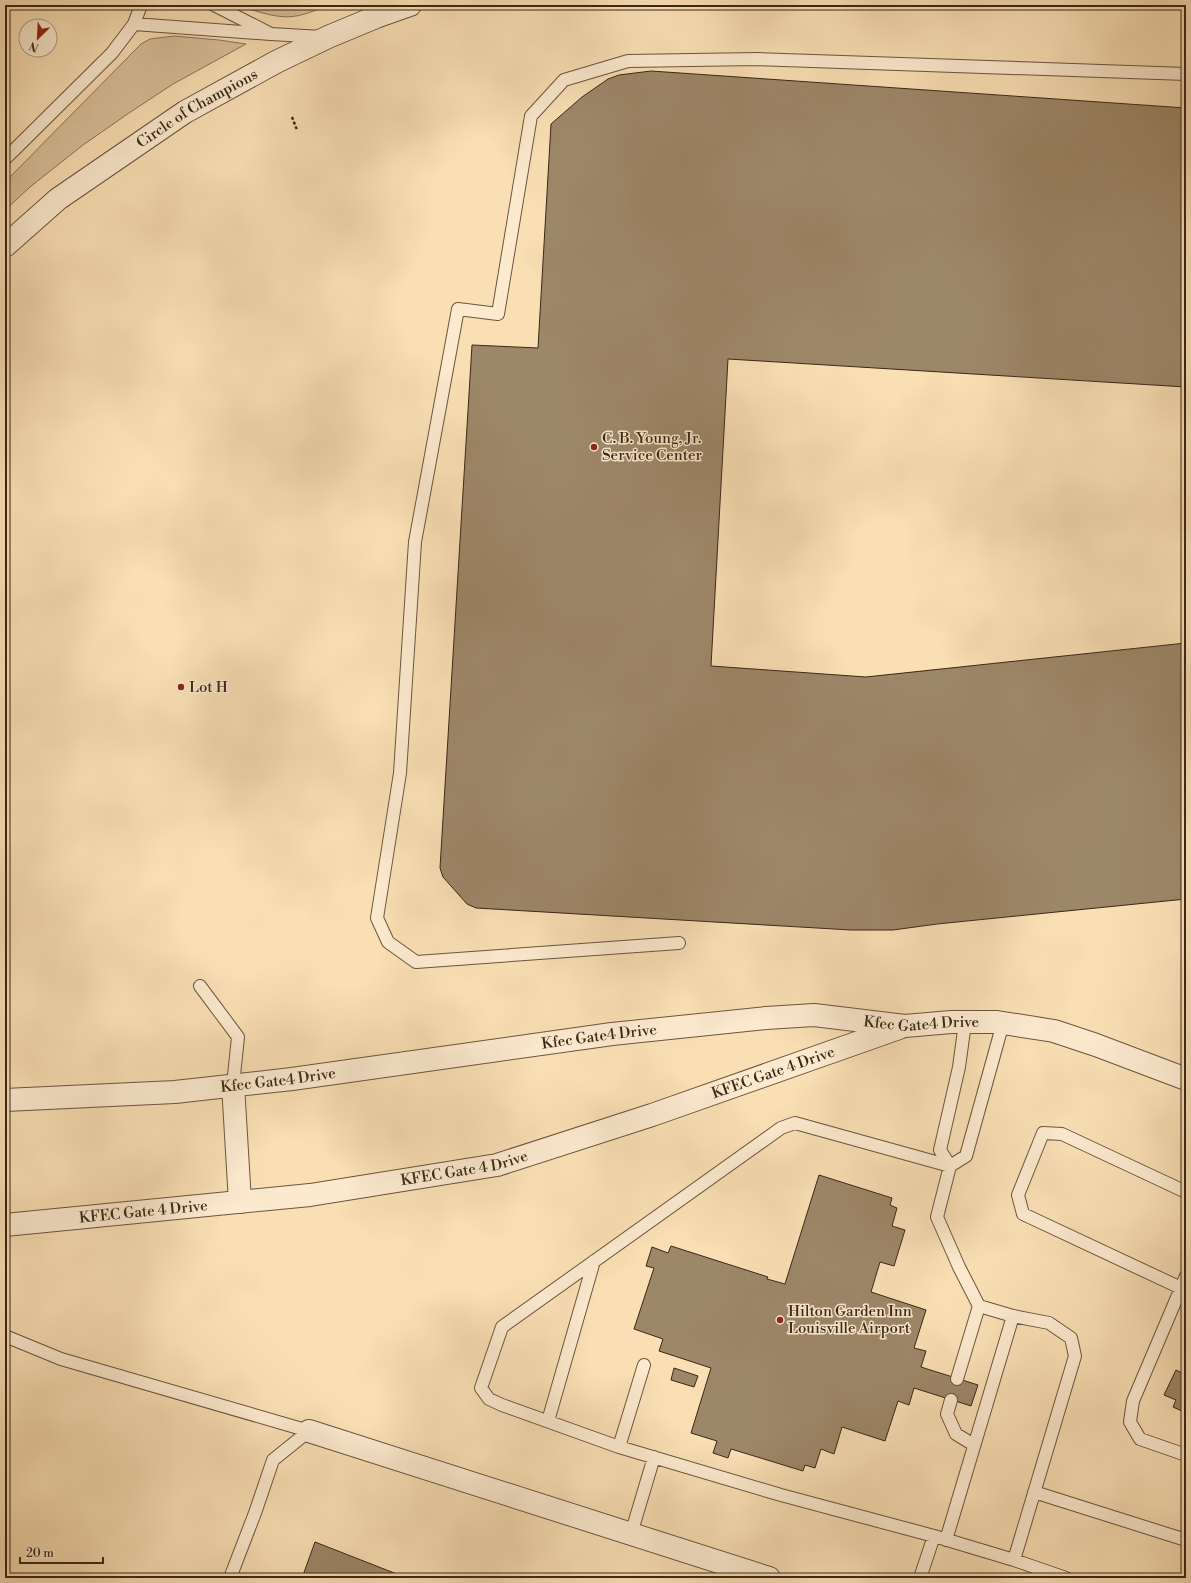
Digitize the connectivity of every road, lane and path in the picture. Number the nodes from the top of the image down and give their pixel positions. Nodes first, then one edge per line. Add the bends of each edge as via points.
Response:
1 (141, 5) edge
2 (214, 5) edge
3 (410, 5) edge
4 (134, 24) junction
5 (271, 34) junction
6 (328, 37) junction
7 (1186, 74) edge
8 (292, 117) dead end
9 (297, 130) dead end
10 (5, 159) edge
11 (5, 246) edge
12 (679, 943) dead end
13 (200, 986) dead end
14 (966, 1023) junction
15 (1003, 1023) junction
16 (904, 1026) junction
17 (1186, 1079) edge
18 (234, 1085) junction
19 (5, 1100) edge
20 (950, 1166) junction
21 (1186, 1192) edge
22 (240, 1202) junction
23 (5, 1225) edge
24 (594, 1261) junction
25 (1186, 1276) edge
26 (1181, 1288) junction
27 (980, 1306) junction
28 (1013, 1316) junction
29 (5, 1336) edge
30 (644, 1365) dead end
31 (957, 1379) dead end
32 (951, 1400) dead end
33 (548, 1421) junction
34 (310, 1431) junction
35 (974, 1445) junction
36 (619, 1446) junction
37 (1186, 1455) edge
38 (654, 1457) junction
39 (1034, 1492) junction
40 (631, 1534) junction
41 (940, 1538) junction
42 (1186, 1540) edge
43 (1014, 1560) junction
44 (741, 1574) edge
45 (230, 1578) edge
46 (768, 1578) edge
47 (920, 1578) edge
48 (1066, 1578) edge

1 - 4 lane
2 - 5 lane
3 - 6 street, Circle of Champions
4 - 5 lane
4 - 10 lane via 112,52
5 - 6 lane
6 - 11 street, Circle of Champions via 276,62 162,126 58,199
7 - 12 lane via 757,59 628,61 564,80 531,116 498,314 458,309 414,542 400,773 377,918 388,942 416,962
8 - 9 path
13 - 18 lane via 238,1037
14 - 15 street, Kfec Gate4 Drive
14 - 16 street, Kfec Gate4 Drive
14 - 20 lane via 940,1150
15 - 17 street, Kfec Gate4 Drive via 1054,1031 1096,1044
15 - 20 lane via 966,1156
16 - 18 street, Kfec Gate4 Drive via 814,1015 766,1018 612,1034
16 - 22 street, KFEC Gate 4 Drive via 652,1115 497,1165 310,1196
18 - 19 street, Kfec Gate4 Drive via 175,1092
18 - 22 street
20 - 24 lane via 795,1123 781,1128
20 - 27 lane via 937,1217
21 - 26 lane via 1062,1134 1043,1133 1018,1195 1023,1214
22 - 23 street, KFEC Gate 4 Drive
24 - 33 lane
24 - 33 lane via 502,1327 481,1388 489,1399
25 - 26 lane
26 - 37 lane via 1133,1401 1130,1422 1140,1439
27 - 28 lane
27 - 31 lane
28 - 35 lane
28 - 39 lane via 1049,1323 1071,1338 1075,1356
29 - 34 lane via 61,1358
30 - 36 lane
32 - 35 lane via 947,1414 956,1434
33 - 36 lane
34 - 40 street
34 - 45 lane via 273,1460
35 - 41 lane
36 - 38 lane
38 - 40 lane
38 - 41 lane
39 - 42 lane
39 - 43 lane
40 - 44 street
41 - 43 lane
41 - 47 lane
43 - 48 lane
44 - 46 street

